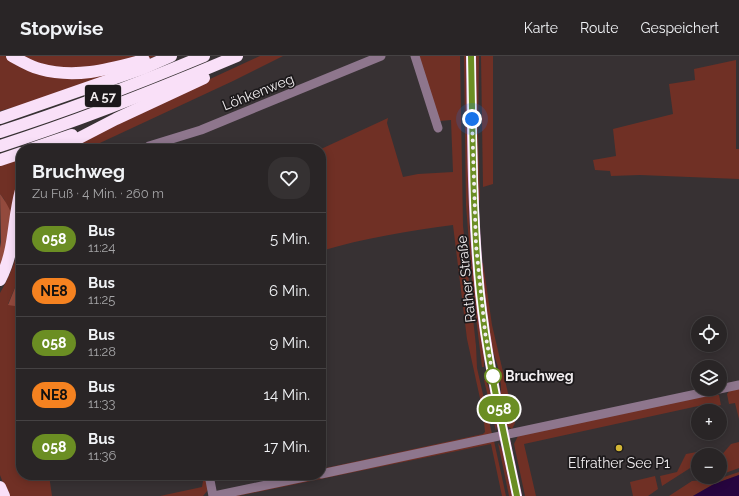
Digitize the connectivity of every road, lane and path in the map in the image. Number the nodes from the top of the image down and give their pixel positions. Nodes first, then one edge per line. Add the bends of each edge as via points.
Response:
1 (12, 56) edge
2 (157, 56) edge
3 (171, 56) edge
4 (204, 56) edge
5 (238, 56) edge
6 (380, 56) edge
7 (415, 56) edge
8 (471, 56) edge
9 (0, 118) edge
10 (116, 119) junction
11 (438, 128) dead end
12 (0, 132) edge
13 (45, 144) edge
14 (68, 144) edge
15 (156, 144) edge
16 (0, 146) edge
17 (16, 155) edge
18 (0, 160) edge
19 (16, 215) edge
20 (0, 280) edge
21 (739, 385) edge
22 (504, 435) junction
23 (326, 473) edge
24 (210, 480) edge
25 (290, 480) edge
26 (0, 487) edge
27 (4, 496) edge
28 (214, 496) edge
29 (517, 496) edge

1 - 2 highway via 39,69 60,74 86,74
3 - 9 highway via 144,68
4 - 12 highway, A 57 via 101,97
5 - 10 highway via 218,72
5 - 16 highway, A 57 via 100,112
6 - 15 street, Löhkenweg via 201,130
7 - 11 street
8 - 22 main road, Rather Straße via 476,245 485,332
10 - 13 highway
10 - 14 highway
17 - 18 highway
19 - 20 highway via 11,252
21 - 22 street
22 - 23 street
22 - 29 main road, Rather Straße
24 - 28 street
25 - 28 street
26 - 27 highway

